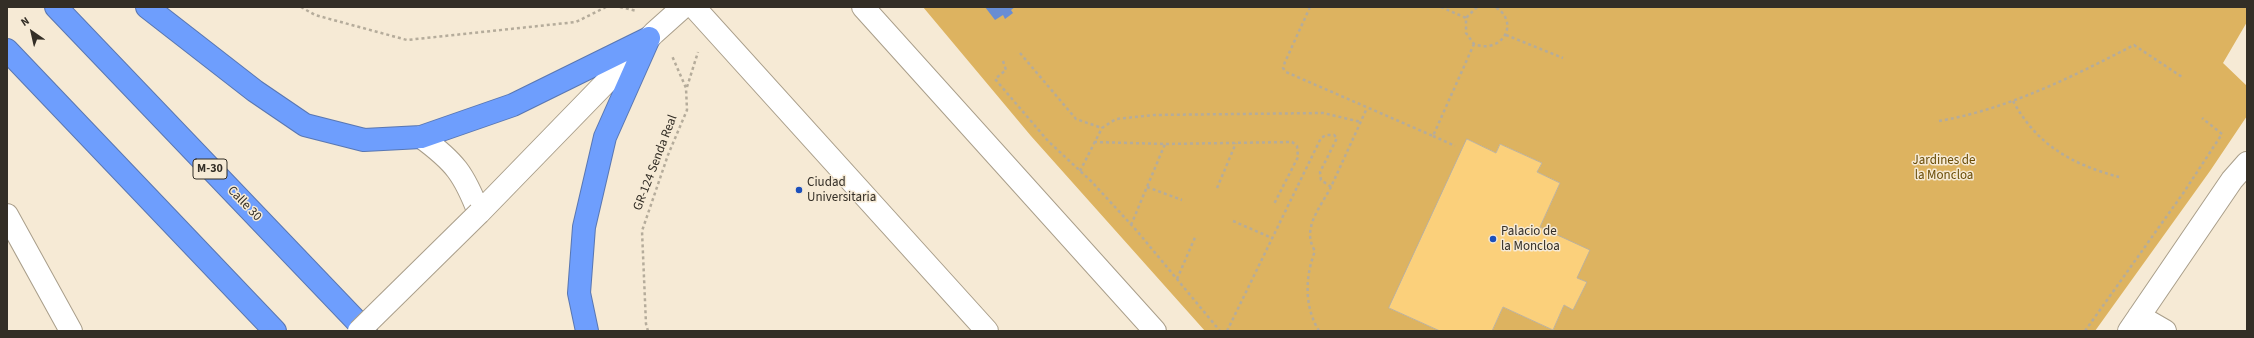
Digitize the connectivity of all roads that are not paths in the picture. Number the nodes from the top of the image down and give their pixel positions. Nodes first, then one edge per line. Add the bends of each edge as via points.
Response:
1 (56, 7) edge
2 (147, 7) edge
3 (683, 7) edge
4 (694, 7) edge
5 (863, 7) edge
6 (651, 35) junction
7 (7, 50) edge
8 (421, 137) junction
9 (2247, 163) edge
10 (479, 213) junction
11 (7, 215) edge
12 (2134, 324) edge
13 (71, 331) edge
14 (274, 331) edge
15 (359, 331) edge
16 (366, 331) edge
17 (587, 331) edge
18 (987, 331) edge
19 (1156, 331) edge
20 (2165, 331) edge

1 - 16 highway, Calle 30 / M-30
2 - 8 highway via 255,91 305,124 364,140
3 - 6 street
4 - 18 street
5 - 19 street
6 - 8 highway via 513,105
6 - 10 street
6 - 17 highway via 605,137 584,227 580,293
7 - 14 highway
8 - 10 street via 446,156 467,183
9 - 12 street via 2232,180
10 - 15 street, bridge
11 - 13 street
12 - 20 street

